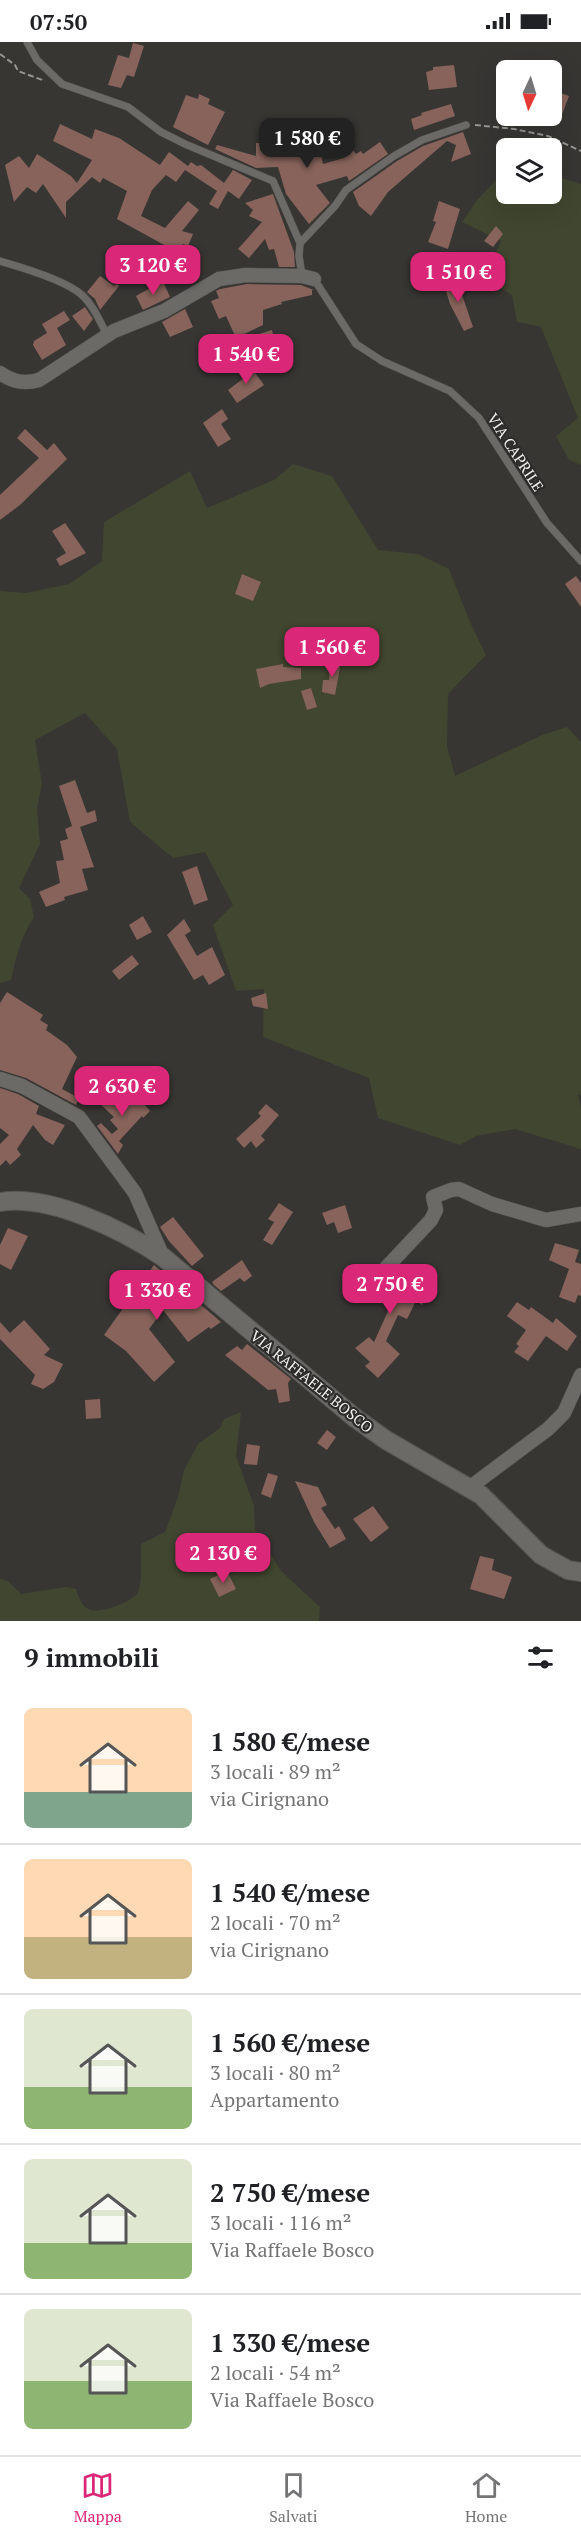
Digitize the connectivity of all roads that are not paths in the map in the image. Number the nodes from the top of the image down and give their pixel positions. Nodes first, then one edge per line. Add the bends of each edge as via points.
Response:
1 (27, 42) edge
2 (466, 125) road end
3 (300, 243) junction
4 (0, 261) edge
5 (308, 278) junction
6 (107, 335) junction
7 (0, 373) edge
8 (581, 561) edge
9 (0, 1078) edge
10 (0, 1202) edge
11 (581, 1214) edge
12 (163, 1257) junction
13 (386, 1268) dead end
14 (581, 1374) edge
15 (468, 1488) junction
16 (581, 1572) edge

1 - 3 lane via 37,60 62,84 128,107 161,132 273,181
2 - 3 lane via 422,140 346,190
3 - 5 lane via 299,255
4 - 6 lane via 36,272 81,294
5 - 6 street via 246,275 219,279 164,311
5 - 8 lane, VIA CAPRILE via 356,344 382,362 450,391 479,418 547,523
6 - 7 street via 39,380 27,383
9 - 12 street via 79,1117 135,1193
10 - 12 street, VIA RAFFAELE BOSCO via 68,1210 136,1239
11 - 13 street via 546,1220 492,1204 459,1189 451,1190 433,1197 436,1210 431,1220
12 - 15 street, VIA RAFFAELE BOSCO via 354,1418
14 - 15 street via 564,1413
15 - 16 street, VIA RAFFAELE BOSCO via 481,1495 541,1555 568,1570

